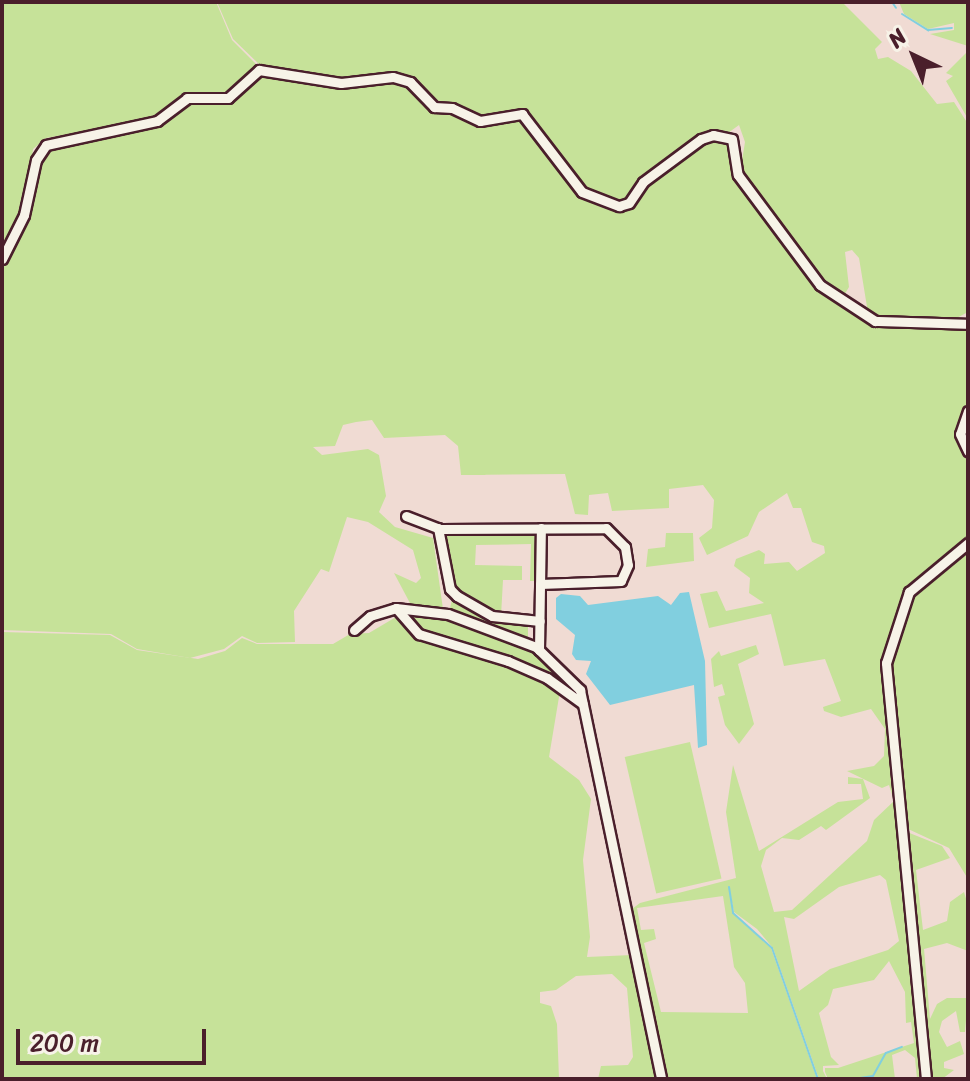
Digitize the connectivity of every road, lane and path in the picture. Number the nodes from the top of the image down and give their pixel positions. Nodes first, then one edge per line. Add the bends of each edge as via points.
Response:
1 (2, 259) edge
2 (968, 324) edge
3 (968, 411) edge
4 (968, 451) edge
5 (406, 516) dead end
6 (438, 528) junction
7 (541, 528) junction
8 (968, 543) edge
9 (540, 584) junction
10 (396, 608) junction
11 (540, 621) junction
12 (354, 630) dead end
13 (539, 650) junction
14 (584, 705) junction
15 (661, 1079) edge
16 (926, 1079) edge

1 - 2 street via 28,205 36,160 46,145 157,121 187,98 228,98 259,70 341,83 393,77 410,82 434,107 480,121 522,114 582,192 619,206 629,203 643,182 701,139 732,139 738,175 820,285 875,321
3 - 4 street via 960,434
5 - 6 street
6 - 7 street
6 - 11 street via 450,589 457,596 492,616
7 - 9 street
7 - 9 street via 606,528 625,547 628,565 616,582
8 - 16 street via 909,592 886,663
9 - 11 street
10 - 12 street via 370,616
10 - 13 street via 448,614
10 - 14 street via 419,634 468,645 528,670
11 - 13 street
13 - 14 street via 574,683
14 - 15 street

